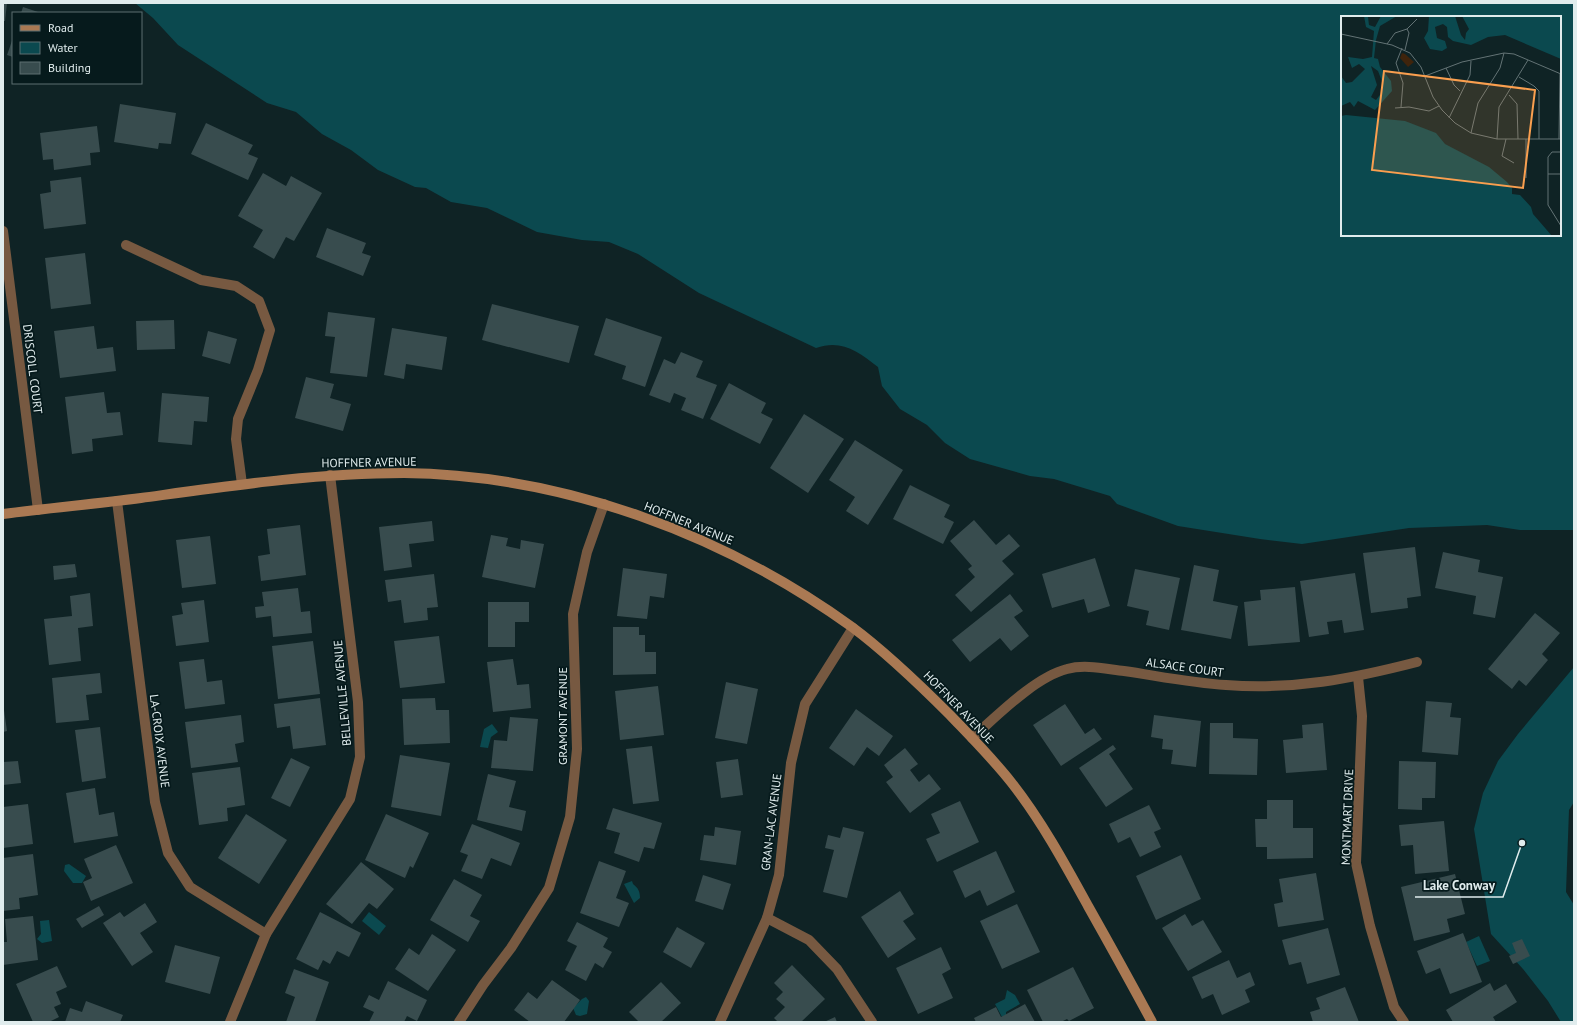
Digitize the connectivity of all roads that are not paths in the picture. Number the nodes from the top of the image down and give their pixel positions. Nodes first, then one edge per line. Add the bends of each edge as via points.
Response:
1 (3, 231) edge
2 (126, 245) dead end
3 (330, 475) junction
4 (242, 484) junction
5 (117, 501) junction
6 (604, 504) junction
7 (38, 510) junction
8 (3, 514) edge
9 (853, 628) junction
10 (1417, 662) dead end
11 (1358, 677) junction
12 (972, 738) junction
13 (767, 918) junction
14 (266, 934) junction
15 (230, 1022) edge
16 (460, 1022) edge
17 (720, 1022) edge
18 (872, 1022) edge
19 (1152, 1022) edge
20 (1404, 1022) edge

1 - 7 street, DRISCOLL COURT
2 - 4 street via 201,280 236,286 259,301 270,330 258,370 238,419 236,439
3 - 4 main road, HOFFNER AVENUE
3 - 6 main road, HOFFNER AVENUE via 460,476 530,486
3 - 14 street, BELLEVILLE AVENUE via 358,702 360,758 350,798
4 - 5 main road, HOFFNER AVENUE
5 - 7 main road, HOFFNER AVENUE
5 - 14 street, LA-CROIX AVENUE via 155,802 168,853 190,887
6 - 9 main road, HOFFNER AVENUE via 734,555 784,582
6 - 16 street, GRAMONT AVENUE via 587,552 573,614 577,749 570,817 549,888 511,948 482,984
7 - 8 main road, HOFFNER AVENUE
9 - 12 main road, HOFFNER AVENUE via 896,663
9 - 13 street, GRAN-LAC AVENUE via 805,704 791,763 779,875
10 - 11 street, ALSACE COURT
11 - 12 street, ALSACE COURT via 1316,684 1270,687 1225,685 1091,667 1067,669 1040,680
11 - 20 street, MONTMART DRIVE via 1362,716 1356,863 1370,926 1394,1007
12 - 19 main road, HOFFNER AVENUE via 1011,782 1042,825
13 - 17 street, GRAN-LAC AVENUE
13 - 18 street via 809,940 837,969
14 - 15 street, BELLEVILLE AVENUE

